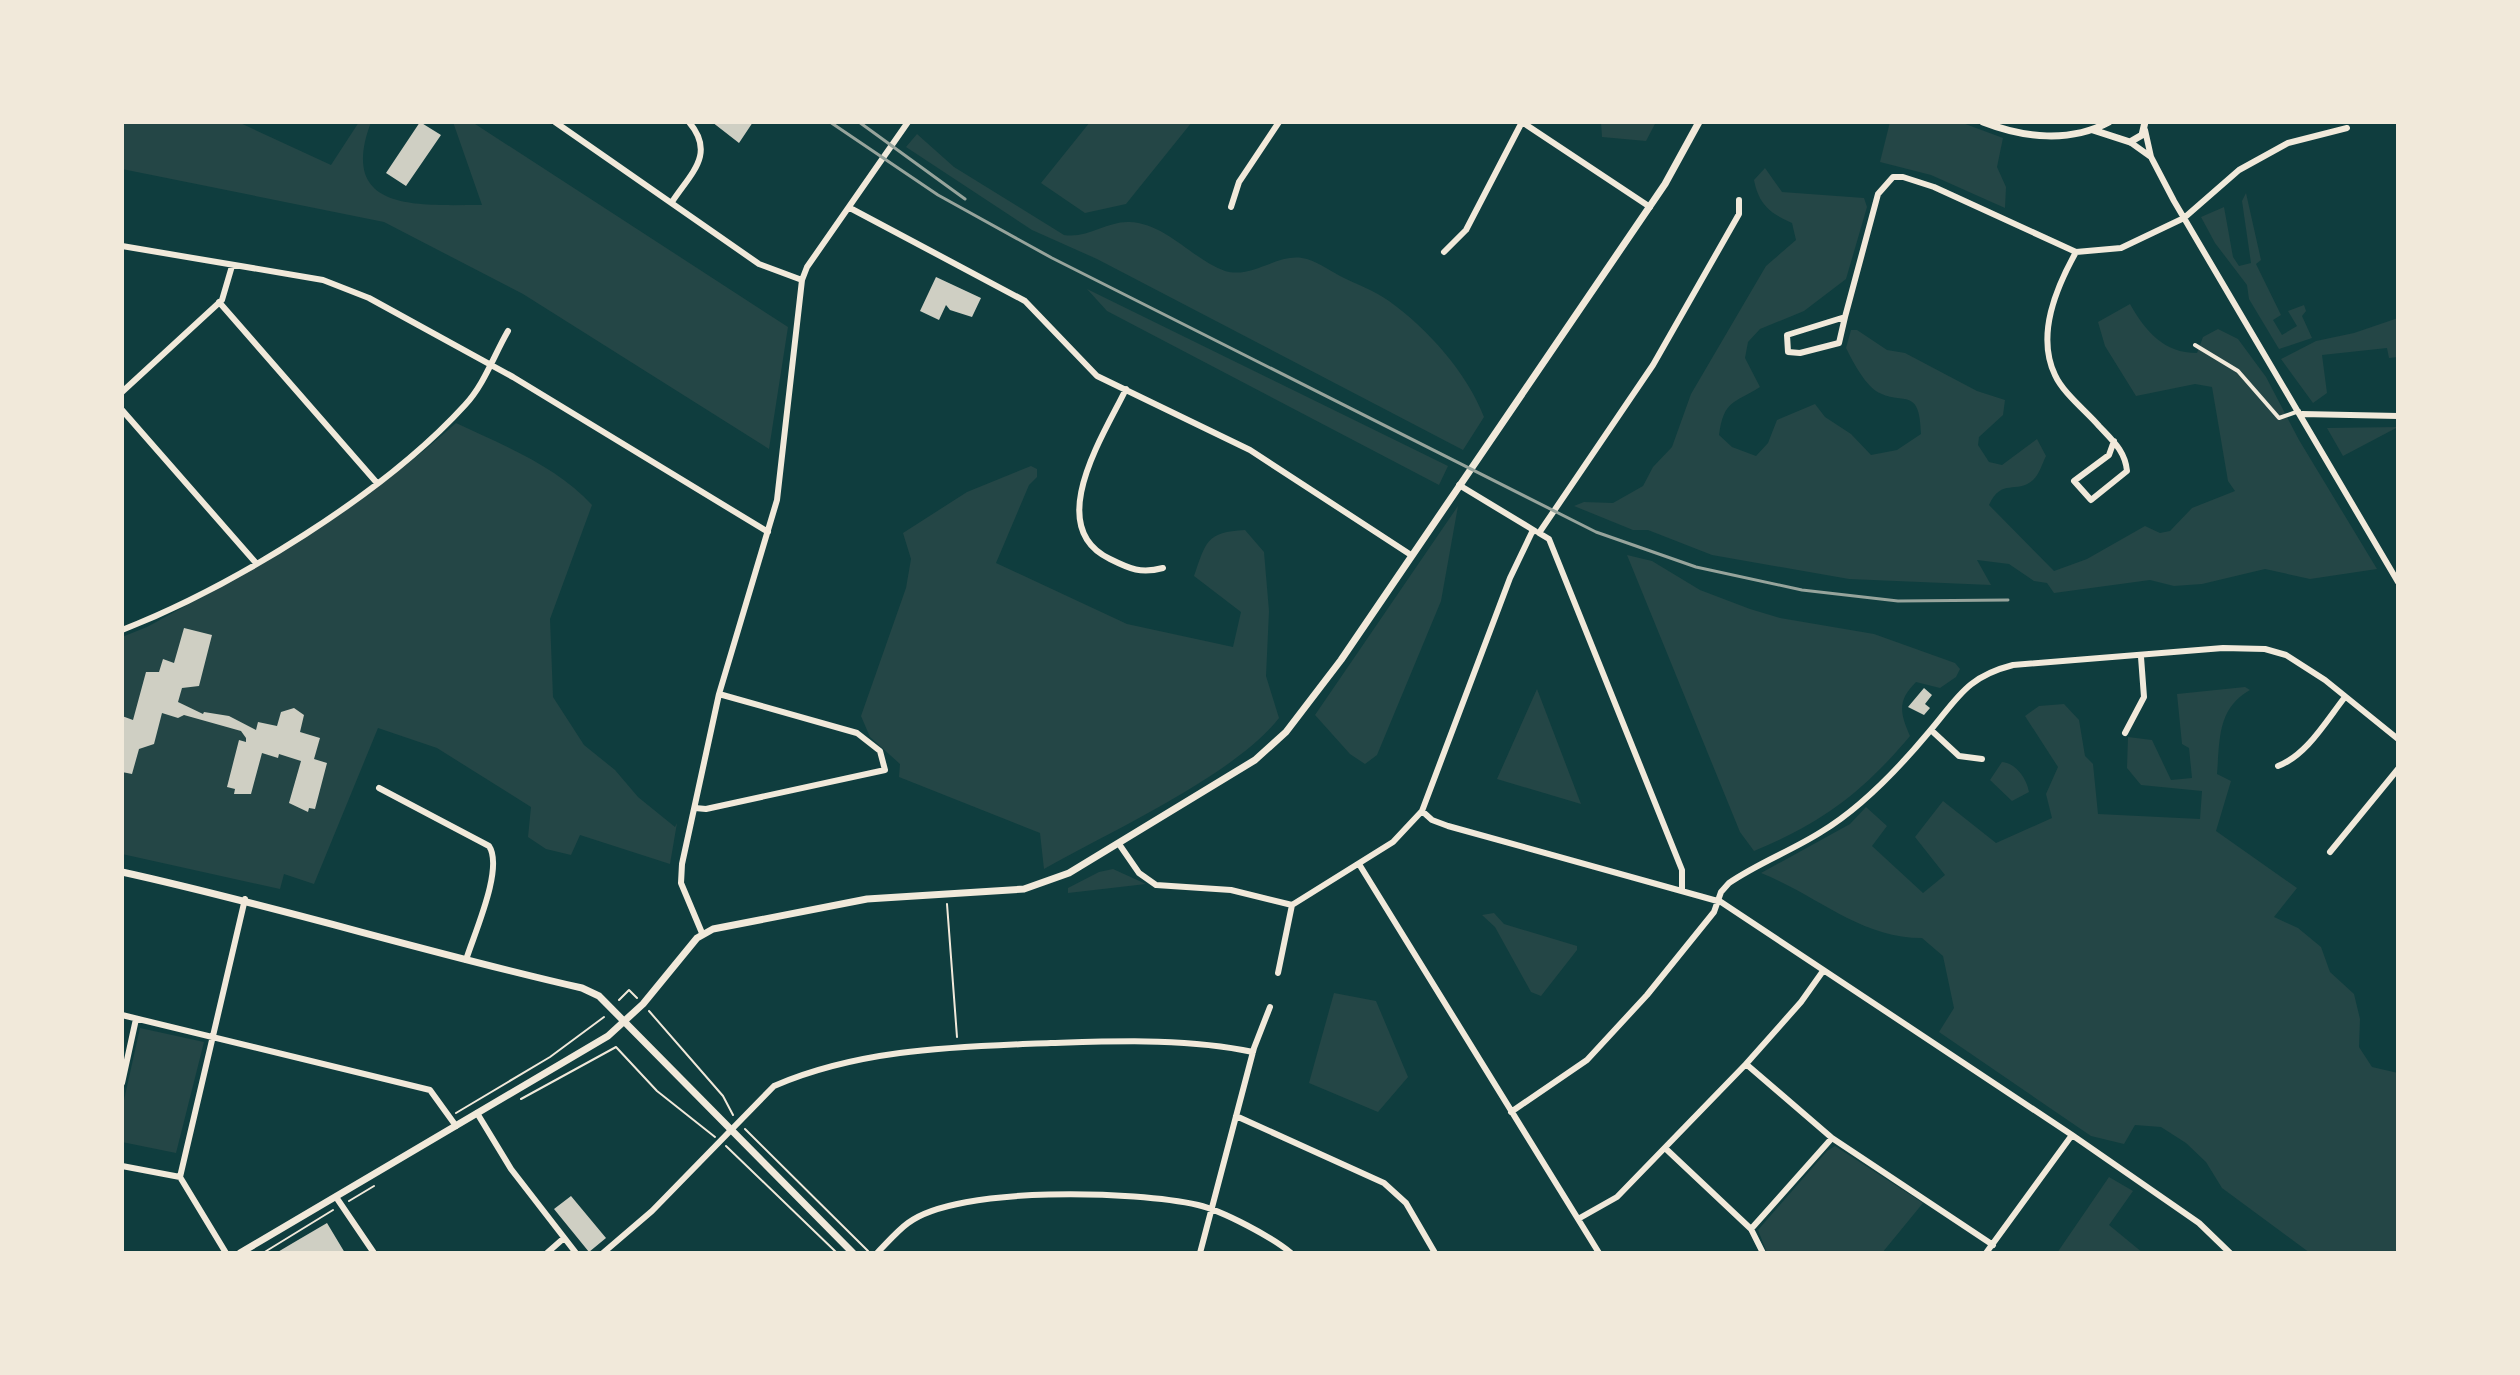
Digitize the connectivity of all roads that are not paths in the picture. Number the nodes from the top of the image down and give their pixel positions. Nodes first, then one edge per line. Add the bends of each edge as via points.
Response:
1 (555, 122) edge
2 (689, 122) edge
3 (908, 122) edge
4 (1279, 122) edge
5 (1522, 122) edge
6 (1699, 122) edge
7 (1983, 122) edge
8 (2110, 122) edge
9 (2145, 126) edge
10 (2347, 128) dead end
11 (2093, 130) junction
12 (2120, 139) junction
13 (2130, 142) junction
14 (2151, 157) junction
15 (1739, 200) dead end
16 (672, 202) junction
17 (1231, 207) dead end
18 (1650, 207) junction
19 (850, 208) junction
20 (2184, 218) junction
21 (122, 246) edge
22 (1444, 252) dead end
23 (2076, 252) junction
24 (232, 266) junction
25 (802, 280) junction
26 (219, 302) junction
27 (1845, 317) junction
28 (508, 331) dead end
29 (2195, 345) dead end
30 (488, 366) junction
31 (1126, 389) junction
32 (122, 392) edge
33 (122, 410) edge
34 (2301, 412) junction
35 (2398, 416) edge
36 (2114, 441) junction
37 (377, 483) junction
38 (1459, 485) junction
39 (768, 532) junction
40 (1536, 532) junction
41 (1411, 555) junction
42 (256, 563) junction
43 (1163, 568) dead end
44 (2398, 582) edge
45 (122, 630) edge
46 (2141, 657) junction
47 (719, 694) junction
48 (2345, 697) junction
49 (1931, 730) junction
50 (2125, 733) dead end
51 (2398, 739) edge
52 (1982, 759) dead end
53 (2278, 766) dead end
54 (2398, 769) edge
55 (379, 788) dead end
56 (695, 808) junction
57 (1422, 811) junction
58 (1119, 844) junction
59 (2330, 852) dead end
60 (1359, 864) junction
61 (122, 872) edge
62 (1682, 890) junction
63 (245, 899) junction
64 (1718, 901) junction
65 (1292, 905) junction
66 (702, 933) junction
67 (466, 960) junction
68 (1823, 971) junction
69 (1278, 973) dead end
70 (1270, 1007) dead end
71 (122, 1015) edge
72 (136, 1019) junction
73 (627, 1021) junction
74 (212, 1036) junction
75 (1253, 1052) junction
76 (1746, 1064) junction
77 (122, 1083) edge
78 (1511, 1112) junction
79 (477, 1113) junction
80 (1236, 1116) junction
81 (456, 1126) junction
82 (731, 1131) junction
83 (2072, 1135) junction
84 (1832, 1138) junction
85 (1665, 1148) junction
86 (122, 1166) edge
87 (180, 1177) junction
88 (336, 1197) junction
89 (1212, 1210) junction
90 (1578, 1219) junction
91 (1751, 1229) junction
92 (564, 1238) junction
93 (1993, 1245) junction
94 (850, 1252) edge
95 (226, 1253) edge
96 (240, 1253) edge
97 (374, 1253) edge
98 (547, 1253) edge
99 (576, 1253) edge
100 (603, 1253) edge
101 (877, 1253) edge
102 (1200, 1253) edge
103 (1291, 1253) edge
104 (1435, 1253) edge
105 (1599, 1253) edge
106 (1763, 1253) edge
107 (1986, 1253) edge
108 (2230, 1253) edge

1 - 16 street
2 - 16 street via 701,137 703,152
3 - 19 street
4 - 17 street via 1239,182
5 - 18 street
5 - 22 street via 1466,230
6 - 18 street
7 - 11 street via 2042,136
8 - 11 street
8 - 12 street
9 - 13 street
9 - 14 street
10 - 20 street via 2288,143 2252,164
11 - 12 street
12 - 13 street
13 - 14 street
14 - 20 street
15 - 40 street via 1739,214 1653,365
16 - 25 street via 759,264
18 - 38 street
19 - 25 street
19 - 31 street via 1025,301 1097,376
20 - 23 street via 2121,248
20 - 34 street
21 - 24 street
23 - 27 street via 1934,187 1893,177 1878,194
23 - 36 street via 2050,314 2046,348 2056,377
24 - 26 street
24 - 30 street via 334,284 369,298
25 - 39 street via 786,440
26 - 32 street
26 - 37 street
27 - 27 street via 1787,335 1788,352 1839,343
28 - 30 street
29 - 34 street via 2238,371 2279,418
30 - 37 street via 467,403
30 - 39 street
31 - 41 street via 1250,450
31 - 43 street via 1077,498 1085,532 1106,558 1140,573
33 - 42 street
34 - 35 street
34 - 44 street
36 - 36 street via 2125,455 2127,471 2091,500 2074,481 2109,455
37 - 42 street
38 - 40 street
38 - 41 street
39 - 47 street
40 - 57 street via 1510,578
40 - 62 street via 1549,539 1608,682 1682,870
41 - 58 street via 1341,660 1272,747
42 - 45 street
46 - 48 street via 2265,649 2304,666
46 - 49 street via 2013,665 1986,672 1964,687
46 - 50 street via 2144,697
47 - 56 street
47 - 56 street via 857,733 880,751 885,770
48 - 51 street
48 - 53 street via 2293,761
49 - 52 street via 1959,756
49 - 64 street via 1845,814 1735,878
54 - 59 street
55 - 67 street via 493,851 495,868
56 - 66 street via 681,883
57 - 60 street via 1393,842
57 - 62 street via 1448,826
58 - 65 street via 1139,873 1156,885 1231,890
58 - 66 street via 1069,873 1024,889 840,903
60 - 65 street
60 - 78 street
61 - 63 street
62 - 64 street
63 - 67 street
63 - 74 street
64 - 68 street
64 - 78 street via 1647,995 1587,1060
65 - 69 street
66 - 73 street
67 - 73 street via 582,988
68 - 76 street
68 - 83 street
70 - 75 street
71 - 72 street
72 - 74 street
72 - 77 street
73 - 79 street
73 - 82 street
74 - 81 street via 430,1090
74 - 87 street
75 - 80 street
75 - 82 street via 1217,1044 1093,1042 958,1047 842,1062 774,1086
76 - 84 street
76 - 85 street
78 - 90 street
79 - 81 street
79 - 92 street via 511,1169
80 - 89 street
80 - 104 street via 1384,1183 1406,1203
81 - 88 street
82 - 94 street
82 - 100 street
83 - 93 street
83 - 108 street via 2199,1223
84 - 91 street
84 - 93 street
85 - 90 street via 1617,1197
85 - 91 street
86 - 87 street
87 - 95 street
88 - 96 street
88 - 97 street
89 - 101 street via 1142,1196 1088,1194 978,1202 908,1222
89 - 102 street
89 - 103 street
90 - 105 street
91 - 106 street
92 - 98 street
92 - 99 street
93 - 107 street

